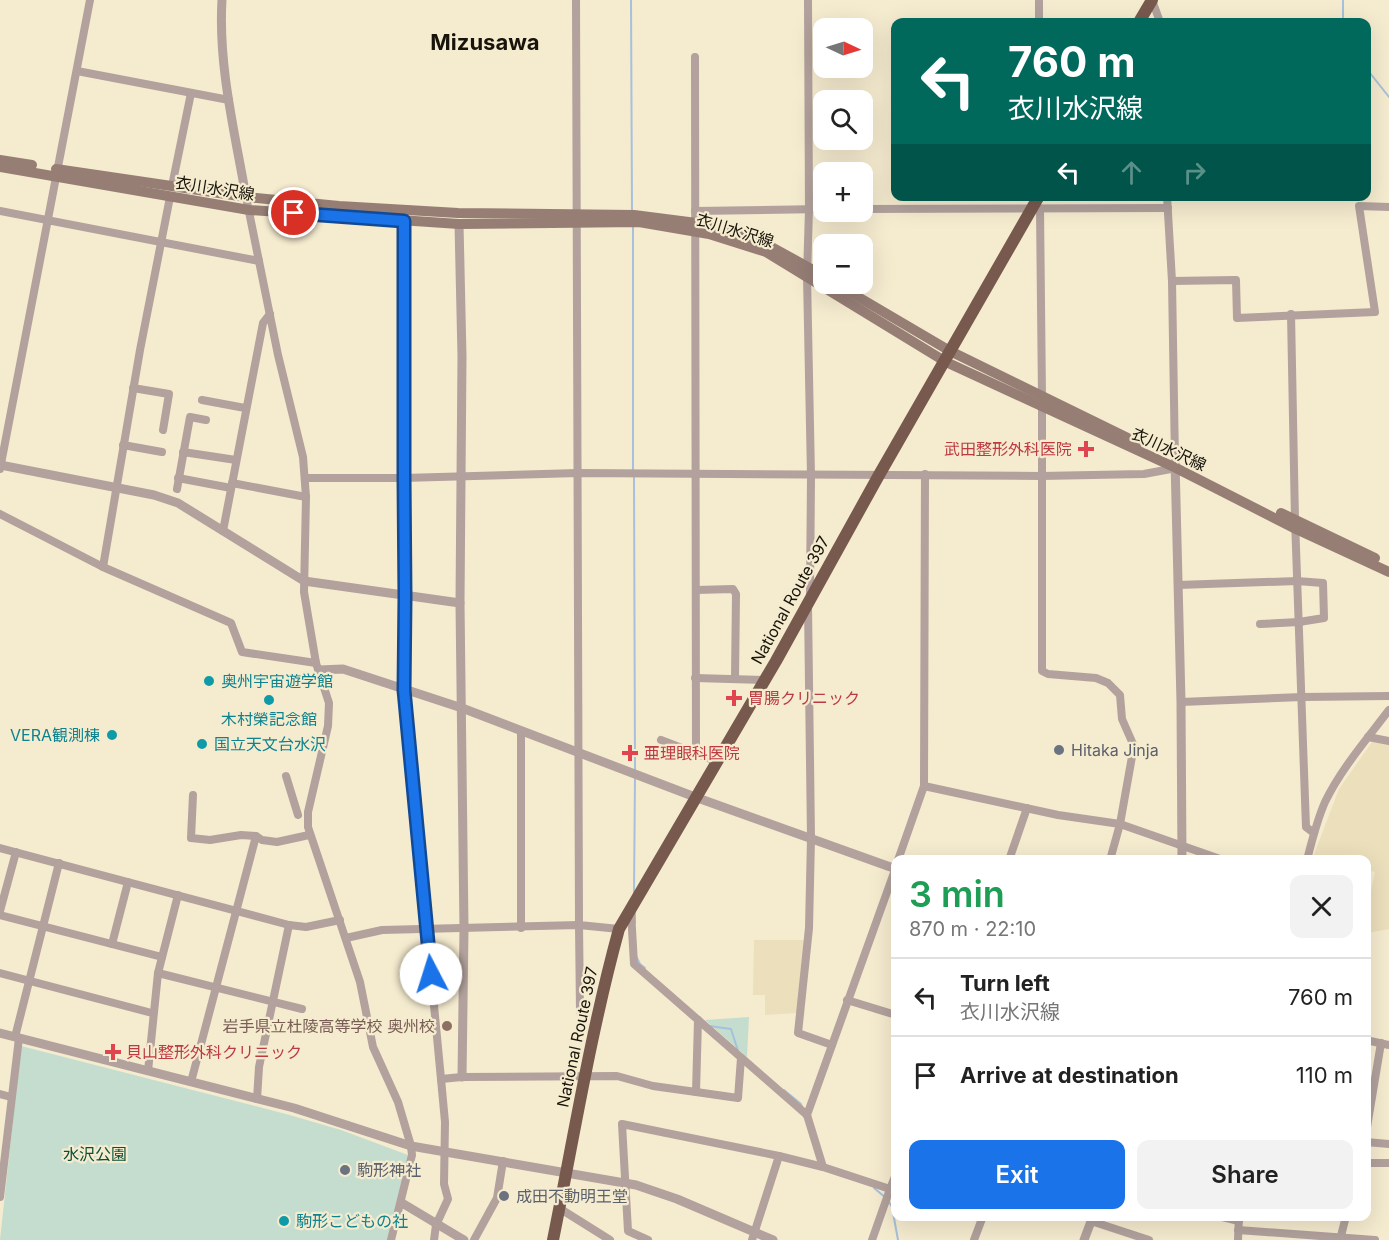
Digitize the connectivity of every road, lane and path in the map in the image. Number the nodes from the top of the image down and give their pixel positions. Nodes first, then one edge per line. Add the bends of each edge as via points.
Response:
1 (90, 0) edge
2 (222, 0) edge
3 (576, 0) edge
4 (808, 0) edge
5 (1039, 0) edge
6 (1152, 0) edge
7 (1040, 18) edge
8 (1141, 18) edge
9 (1159, 18) edge
10 (694, 57) dead end
11 (77, 71) junction
12 (191, 93) junction
13 (229, 100) junction
14 (0, 160) edge
15 (0, 167) edge
16 (58, 173) junction
17 (171, 191) junction
18 (246, 197) junction
19 (1167, 201) edge
20 (1037, 205) edge
21 (1389, 207) edge
22 (1168, 208) junction
23 (873, 209) edge
24 (249, 210) junction
25 (809, 210) junction
26 (813, 210) edge
27 (0, 211) edge
28 (695, 211) junction
29 (577, 219) junction
30 (47, 220) junction
31 (404, 221) junction
32 (459, 224) junction
33 (695, 227) junction
34 (161, 241) junction
35 (259, 261) junction
36 (807, 271) junction
37 (813, 273) edge
38 (1172, 281) junction
39 (852, 294) edge
40 (270, 314) junction
41 (1291, 314) junction
42 (948, 356) junction
43 (133, 388) junction
44 (202, 400) dead end
45 (1042, 402) junction
46 (245, 408) junction
47 (206, 420) dead end
48 (163, 430) dead end
49 (123, 445) junction
50 (162, 452) dead end
51 (183, 452) junction
52 (236, 460) junction
53 (1175, 465) junction
54 (0, 466) edge
55 (578, 473) junction
56 (697, 473) junction
57 (924, 474) junction
58 (879, 475) junction
59 (811, 476) junction
60 (1041, 476) junction
61 (461, 477) junction
62 (178, 478) junction
63 (306, 478) junction
64 (404, 478) junction
65 (232, 486) junction
66 (116, 487) junction
67 (177, 489) dead end
68 (306, 496) junction
69 (0, 514) edge
70 (1296, 524) junction
71 (223, 531) junction
72 (1389, 564) edge
73 (103, 567) junction
74 (1389, 572) edge
75 (304, 581) junction
76 (1298, 581) junction
77 (1178, 585) junction
78 (696, 590) junction
79 (405, 597) junction
80 (809, 600) junction
81 (460, 603) junction
82 (1299, 622) junction
83 (1260, 624) dead end
84 (317, 666) junction
85 (695, 678) junction
86 (735, 679) junction
87 (764, 680) junction
88 (404, 690) junction
89 (1389, 696) edge
90 (1302, 697) junction
91 (1181, 702) junction
92 (462, 708) junction
93 (1389, 710) edge
94 (521, 731) junction
95 (1368, 737) junction
96 (661, 740) dead end
97 (1389, 741) edge
98 (579, 753) junction
99 (696, 754) junction
100 (716, 760) junction
101 (286, 776) dead end
102 (924, 786) junction
103 (193, 795) dead end
104 (695, 797) junction
105 (1027, 808) junction
106 (298, 815) dead end
107 (1120, 824) junction
108 (1314, 833) junction
109 (309, 835) junction
110 (256, 836) junction
111 (811, 838) junction
112 (1183, 845) junction
113 (0, 848) edge
114 (16, 852) junction
115 (900, 855) edge
116 (1011, 855) edge
117 (1111, 855) edge
118 (1182, 855) edge
119 (1210, 855) edge
120 (1308, 855) edge
121 (59, 863) junction
122 (891, 867) edge
123 (891, 879) edge
124 (128, 882) junction
125 (178, 895) junction
126 (631, 909) junction
127 (238, 910) junction
128 (0, 913) edge
129 (340, 920) junction
130 (289, 925) junction
131 (579, 925) junction
132 (43, 927) junction
133 (521, 928) junction
134 (464, 929) junction
135 (619, 929) junction
136 (428, 930) junction
137 (346, 938) junction
138 (112, 945) junction
139 (162, 957) junction
140 (0, 973) edge
141 (158, 973) junction
142 (29, 981) junction
143 (216, 987) junction
144 (847, 1000) junction
145 (273, 1001) junction
146 (302, 1009) dead end
147 (580, 1011) dead end
148 (152, 1013) junction
149 (891, 1013) edge
150 (698, 1020) junction
151 (0, 1033) edge
152 (17, 1037) junction
153 (1385, 1044) edge
154 (832, 1045) junction
155 (741, 1058) junction
156 (147, 1071) junction
157 (584, 1076) junction
158 (462, 1077) junction
159 (441, 1079) junction
160 (191, 1082) junction
161 (696, 1092) junction
162 (0, 1094) edge
163 (11, 1097) junction
164 (257, 1099) junction
165 (1371, 1110) edge
166 (807, 1114) junction
167 (1371, 1142) edge
168 (1389, 1144) edge
169 (411, 1146) junction
170 (445, 1152) junction
171 (779, 1156) junction
172 (503, 1161) junction
173 (1371, 1163) edge
174 (1389, 1164) edge
175 (823, 1167) junction
176 (566, 1173) junction
177 (624, 1182) junction
178 (890, 1189) joint
179 (0, 1197) edge
180 (402, 1203) junction
181 (559, 1209) junction
182 (981, 1221) edge
183 (1091, 1221) edge
184 (1097, 1221) edge
185 (1345, 1221) edge
186 (1239, 1222) edge
187 (436, 1225) junction
188 (754, 1236) edge
189 (1340, 1238) edge
190 (644, 1239) edge
191 (391, 1240) edge
192 (434, 1240) edge
193 (464, 1240) edge
194 (474, 1240) edge
195 (553, 1240) edge
196 (610, 1240) edge
197 (773, 1240) edge
198 (872, 1240) edge
199 (974, 1240) edge
200 (1084, 1240) edge
201 (1149, 1240) edge
202 (1238, 1240) edge
203 (1375, 1240) edge

1 - 11 street
2 - 13 street via 221,36
3 - 29 street
4 - 25 street
5 - 7 street
6 - 8 highway
6 - 9 street
10 - 28 street
11 - 12 street
11 - 16 street
12 - 13 street
12 - 17 street
13 - 18 street
14 - 16 main road, 衣川水沢線
15 - 16 main road, 衣川水沢線
16 - 17 main road, 衣川水沢線
16 - 30 street
17 - 18 main road, 衣川水沢線
17 - 24 main road, 衣川水沢線
17 - 34 street
18 - 24 street
18 - 29 main road, 衣川水沢線
19 - 22 street
20 - 22 street
20 - 23 street
20 - 42 highway, National Route 397
20 - 45 street
21 - 41 street via 1359,206 1375,312
22 - 38 street
24 - 31 main road, 衣川水沢線
24 - 35 street
25 - 26 street
25 - 28 street
25 - 36 street
27 - 30 street
28 - 33 street
29 - 32 main road, 衣川水沢線
29 - 33 main road, 衣川水沢線 via 634,214
29 - 55 street
30 - 34 street
30 - 54 street
31 - 32 main road, 衣川水沢線
31 - 64 street
32 - 61 street
33 - 36 main road, 衣川水沢線 via 712,225 768,245
33 - 56 street
34 - 35 street
34 - 43 street
35 - 40 street
36 - 37 main road, 衣川水沢線
36 - 42 main road, 衣川水沢線
36 - 59 street
38 - 41 street via 1236,280 1237,318
38 - 53 street
39 - 42 main road, 衣川水沢線
40 - 46 street via 263,323
40 - 63 street
41 - 70 street
42 - 45 main road, 衣川水沢線
42 - 58 highway, National Route 397
43 - 48 street via 169,394
43 - 49 street
44 - 46 street
45 - 53 main road, 衣川水沢線
45 - 60 street
46 - 52 street
47 - 51 street via 190,417
49 - 50 street
49 - 66 street
51 - 52 street
51 - 62 street
52 - 65 street
53 - 60 street via 1144,474
53 - 70 main road, 衣川水沢線
53 - 77 street
54 - 66 street
55 - 56 street
55 - 61 street
55 - 98 street
56 - 59 street
56 - 78 street
57 - 58 street
57 - 60 street
57 - 102 street
58 - 59 street
58 - 80 highway, National Route 397
59 - 80 street
60 - 107 street via 1042,671 1096,678 1120,695 1122,719 1133,751
61 - 64 street
61 - 81 street
62 - 65 street
62 - 67 street
63 - 64 street
63 - 68 street
64 - 79 street
65 - 68 street
65 - 71 street
66 - 71 street via 167,499
66 - 73 street
68 - 75 street
69 - 73 street
70 - 72 main road, 衣川水沢線
70 - 74 main road, 衣川水沢線
70 - 76 street
71 - 75 street
73 - 84 street via 231,623 242,652
75 - 79 street
75 - 84 street
76 - 77 street
76 - 82 street
76 - 82 street via 1323,583 1324,595 1324,618
77 - 91 street
78 - 85 street
78 - 86 street via 733,589 736,594
79 - 81 street
79 - 88 street
80 - 87 highway, National Route 397
80 - 111 street
81 - 92 street
82 - 83 street
82 - 90 street
84 - 88 street via 343,669
84 - 109 street via 330,712 308,812
85 - 86 street
85 - 99 street
86 - 87 street
87 - 100 highway, National Route 397
88 - 92 street
88 - 136 street
89 - 90 street
90 - 91 street
90 - 108 street via 1306,827
91 - 112 street
92 - 94 street
92 - 134 street
93 - 95 street
94 - 98 street
94 - 133 street
95 - 97 street
95 - 108 street via 1341,775
96 - 99 street
98 - 104 street
98 - 131 street
99 - 100 street
100 - 104 highway, National Route 397
101 - 106 street
102 - 105 street
102 - 115 street
103 - 110 street via 191,838
104 - 111 street
104 - 126 highway, National Route 397
105 - 107 street
105 - 116 street
107 - 112 street
107 - 117 street
108 - 120 street
109 - 110 street via 277,842
109 - 129 street
110 - 127 street
111 - 122 street
111 - 154 street via 809,928 798,1033
112 - 118 street
112 - 119 street
113 - 114 street
114 - 121 street
114 - 128 street
121 - 124 street
121 - 132 street
123 - 144 street
124 - 125 street
124 - 138 street
125 - 127 street
125 - 139 street
126 - 135 highway, National Route 397
126 - 150 street via 634,964
127 - 130 street
127 - 143 street
128 - 132 street
129 - 130 street via 306,927
129 - 137 street
130 - 145 street
131 - 133 street
131 - 135 street
131 - 147 street
132 - 138 street
132 - 142 street
133 - 134 street
134 - 136 street
134 - 158 street
135 - 157 highway, National Route 397
136 - 137 street via 382,930
136 - 159 street
137 - 169 street via 360,982 373,1047 398,1102
138 - 139 street
139 - 141 street
140 - 142 street
141 - 143 street
141 - 148 street
142 - 148 street
142 - 152 street
143 - 145 street
143 - 160 street
144 - 149 street
144 - 154 street
145 - 146 street
145 - 164 street via 259,1067
148 - 156 street
150 - 155 street
150 - 161 street
151 - 152 street
152 - 156 street
152 - 163 street
153 - 165 street
154 - 166 street
155 - 161 street via 738,1098
155 - 166 street
156 - 160 street
157 - 158 street
157 - 161 street via 617,1076
157 - 176 highway, National Route 397
158 - 159 street
159 - 170 street
160 - 164 street
162 - 163 street
163 - 179 street
164 - 169 street
166 - 175 street
167 - 168 street
169 - 170 street
169 - 180 street
170 - 172 street
170 - 187 street via 444,1184 448,1199
171 - 175 street
171 - 177 street via 622,1124
171 - 188 street
172 - 176 street
172 - 194 street via 497,1198
173 - 174 street
175 - 178 street
176 - 177 street
176 - 181 highway, National Route 397
177 - 188 street via 652,1190
177 - 190 street via 628,1231
178 - 198 street
180 - 187 street
180 - 191 street
181 - 195 highway, National Route 397
181 - 196 street
182 - 199 street
183 - 200 street
184 - 201 street
185 - 189 street
186 - 189 street
186 - 202 street
187 - 192 street
187 - 193 street
188 - 197 street
189 - 203 street

